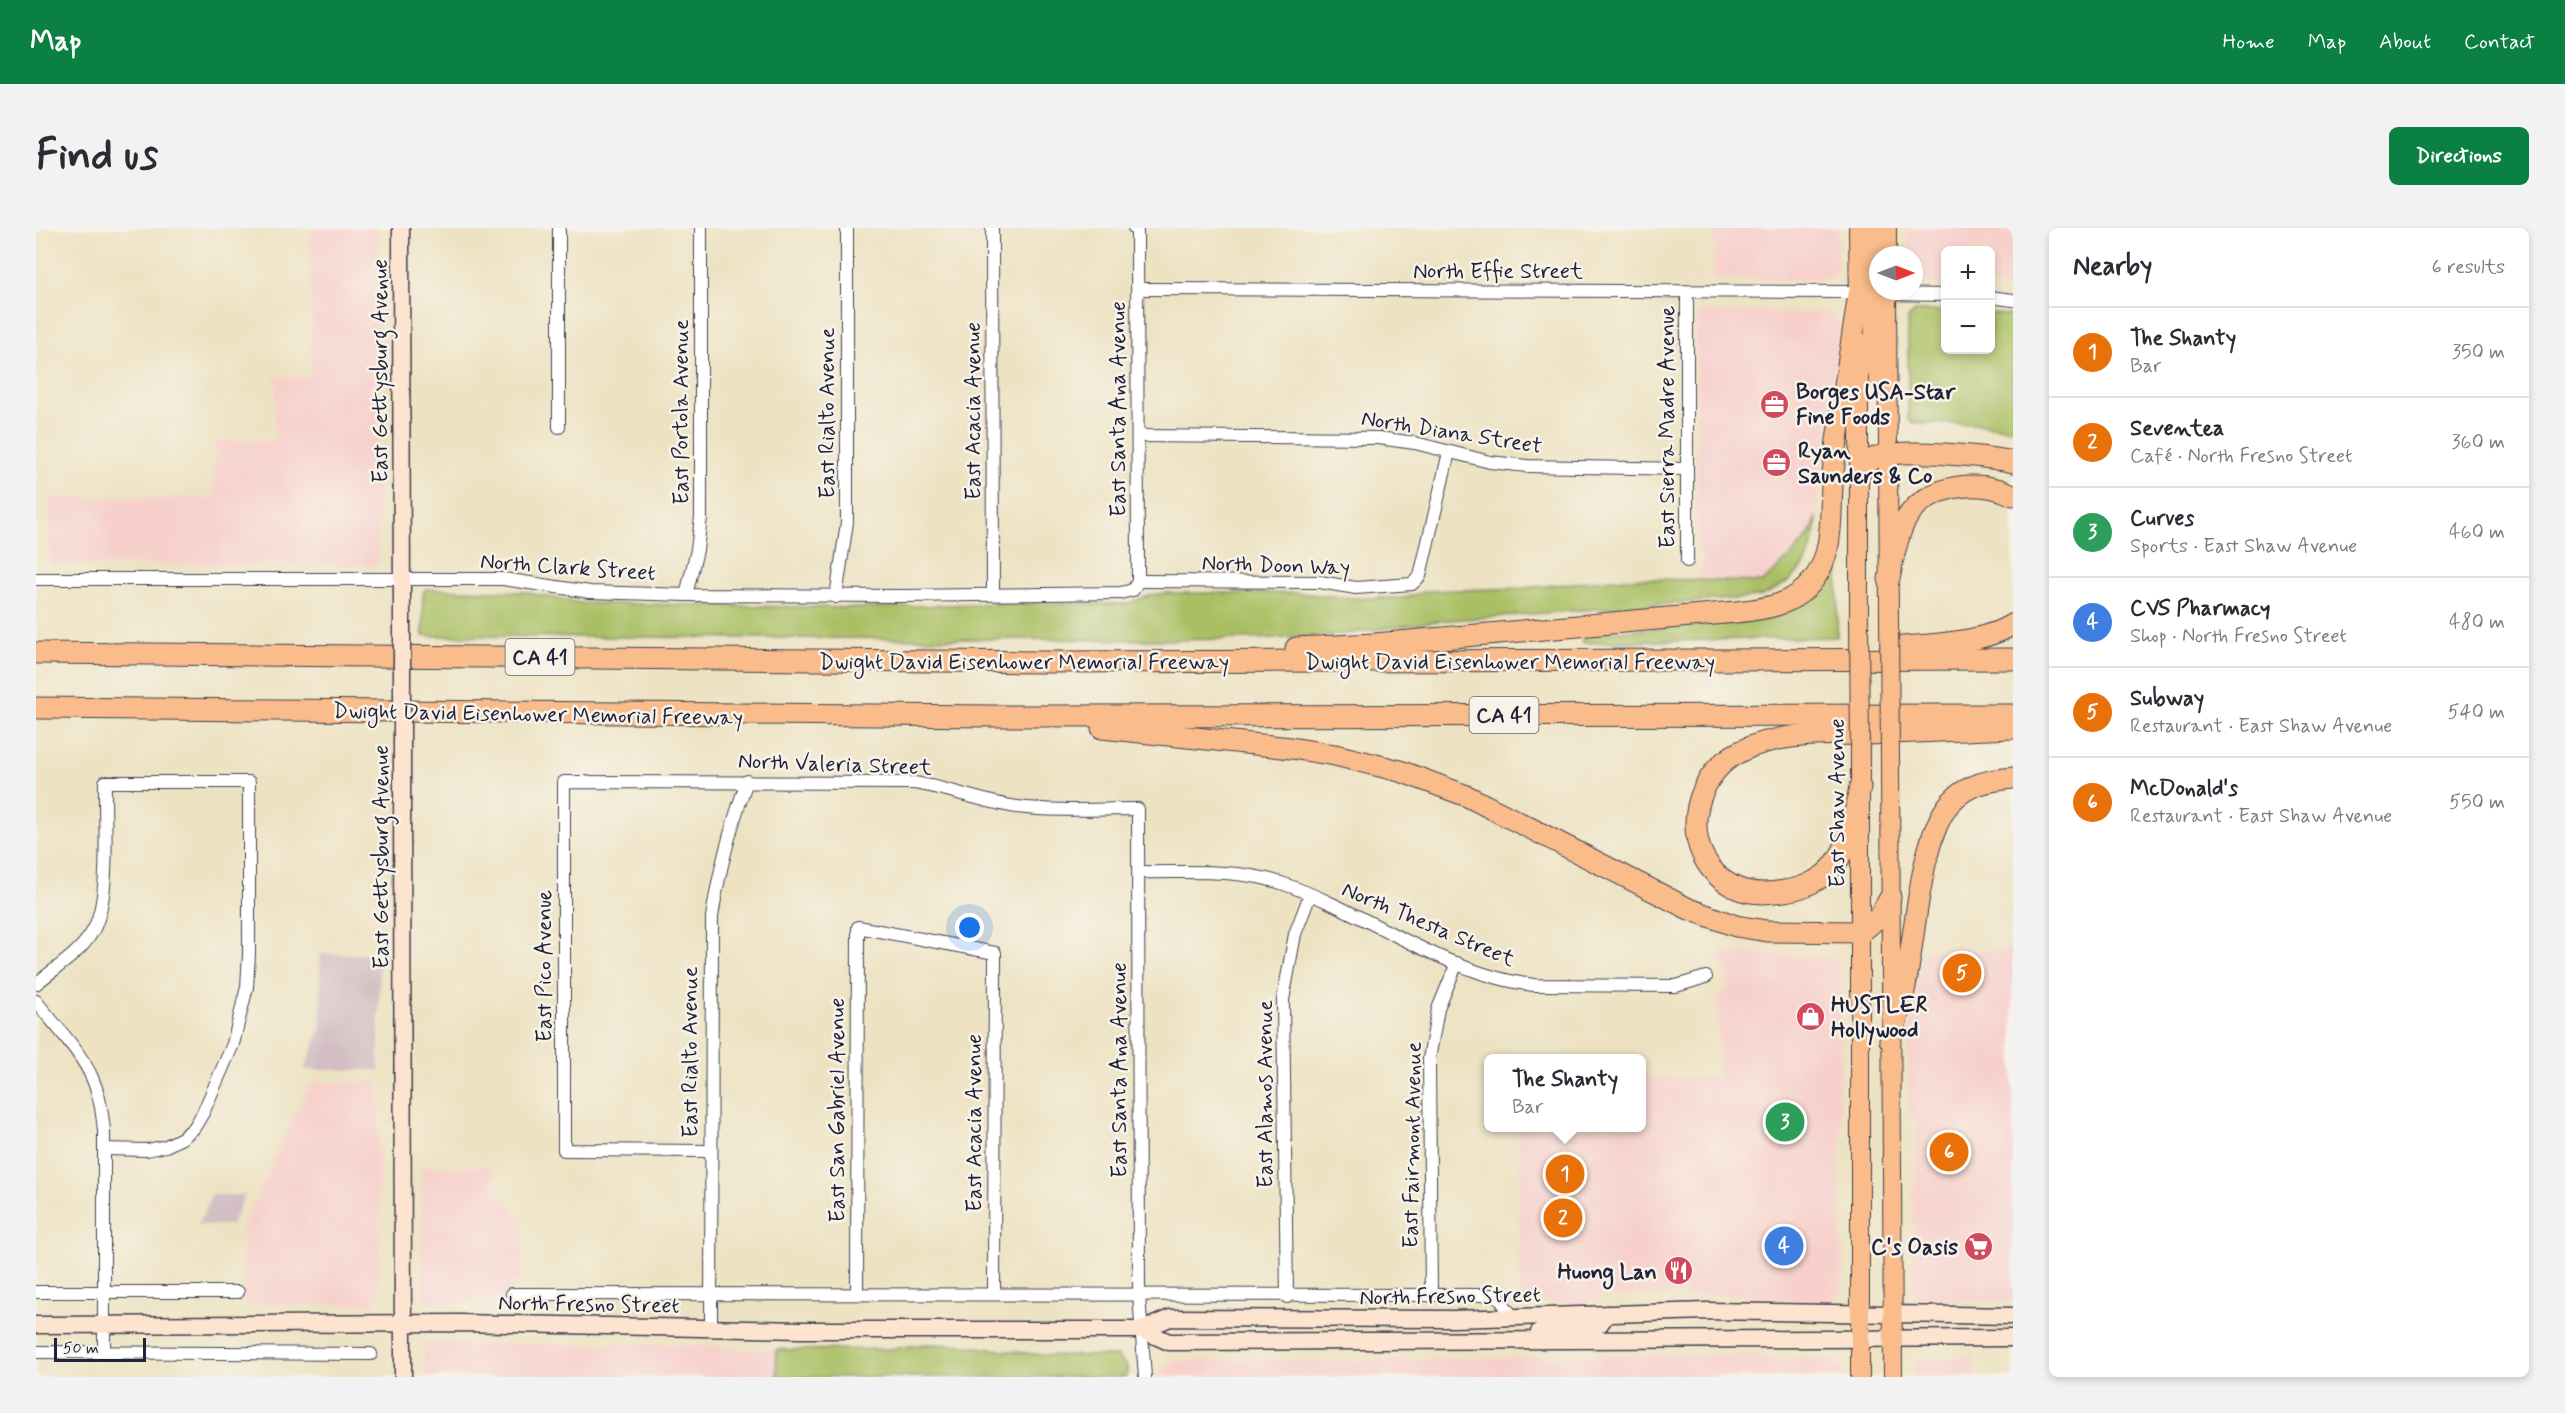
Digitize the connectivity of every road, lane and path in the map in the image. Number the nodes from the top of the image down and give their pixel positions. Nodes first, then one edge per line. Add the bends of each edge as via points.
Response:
1 (401, 228) edge
2 (559, 228) edge
3 (701, 228) edge
4 (847, 228) edge
5 (992, 228) edge
6 (1134, 228) edge
7 (1858, 228) edge
8 (1873, 228) edge
9 (1887, 228) edge
10 (1873, 246) edge
11 (1887, 246) edge
12 (1869, 269) edge
13 (1138, 289) junction
14 (1687, 292) junction
15 (1869, 292) edge
16 (1869, 294) edge
17 (1923, 294) edge
18 (1941, 295) edge
19 (1995, 298) edge
20 (1873, 300) edge
21 (1874, 300) edge
22 (1876, 300) edge
23 (2013, 300) edge
24 (559, 427) dead end
25 (1138, 436) junction
26 (1449, 452) junction
27 (1888, 455) junction
28 (2013, 462) edge
29 (1687, 468) junction
30 (1859, 477) junction
31 (2013, 495) edge
32 (1687, 561) dead end
33 (36, 579) edge
34 (1889, 579) junction
35 (402, 580) junction
36 (1136, 586) junction
37 (993, 593) junction
38 (686, 595) junction
39 (836, 597) junction
40 (2013, 624) edge
41 (36, 653) edge
42 (2013, 659) edge
43 (1044, 662) junction
44 (1522, 662) junction
45 (36, 708) edge
46 (2013, 715) edge
47 (994, 716) junction
48 (2013, 728) edge
49 (2013, 778) edge
50 (747, 781) junction
51 (564, 782) joint
52 (1860, 787) junction
53 (1138, 809) joint
54 (1139, 872) junction
55 (1310, 895) junction
56 (1890, 898) junction
57 (1861, 932) junction
58 (995, 953) joint
59 (1457, 963) junction
60 (1706, 977) dead end
61 (36, 984) edge
62 (36, 1001) edge
63 (1890, 1040) junction
64 (104, 1149) junction
65 (710, 1151) junction
66 (36, 1292) edge
67 (104, 1292) junction
68 (238, 1292) dead end
69 (512, 1294) dead end
70 (711, 1294) junction
71 (856, 1294) junction
72 (994, 1294) junction
73 (1139, 1295) junction
74 (1431, 1296) junction
75 (1287, 1297) junction
76 (1861, 1313) junction
77 (1607, 1314) junction
78 (1893, 1314) junction
79 (2013, 1316) edge
80 (1513, 1317) junction
81 (403, 1323) junction
82 (36, 1325) edge
83 (104, 1325) junction
84 (711, 1329) junction
85 (1142, 1330) junction
86 (2013, 1338) edge
87 (1860, 1339) junction
88 (1893, 1339) junction
89 (1528, 1340) junction
90 (36, 1352) edge
91 (104, 1352) junction
92 (371, 1354) dead end
93 (403, 1377) edge
94 (1145, 1377) edge
95 (1860, 1377) edge
96 (1893, 1377) edge

1 - 35 main road, East Gettysburg Avenue
2 - 24 street
3 - 38 street, East Portola Avenue via 701,517
4 - 39 street, East Rialto Avenue via 847,522
5 - 37 street, East Acacia Avenue
6 - 13 street, East Santa Ana Avenue
7 - 12 main road, East Shaw Avenue
8 - 10 main road
9 - 11 main road
13 - 14 street, North Effie Street
13 - 25 street, East Santa Ana Avenue
14 - 15 street, North Effie Street
14 - 29 street, East Sierra Madre Avenue
16 - 27 main road via 1866,295 1873,308 1874,348
17 - 18 street, North Effie Street
19 - 23 street
20 - 43 highway via 1833,473 1826,553 1814,580 1779,606 1375,644
21 - 30 main road, East Shaw Avenue
22 - 27 main road, East Shaw Avenue
25 - 26 street, North Diana Street via 1378,438
25 - 36 street, East Santa Ana Avenue
26 - 29 street, North Diana Street via 1491,462 1546,468
26 - 36 street, North Doon Way via 1420,576 1412,584 1356,588 1320,582
27 - 28 highway via 1971,456
27 - 30 highway via 1868,462
27 - 34 main road, East Shaw Avenue
29 - 32 street, East Sierra Madre Avenue
30 - 52 main road, East Shaw Avenue, bridge
31 - 34 highway via 1993,487 1967,486 1921,502 1900,533
33 - 35 street, North Clark Street
34 - 56 main road, East Shaw Avenue, bridge
35 - 38 street, North Clark Street via 503,579 590,592
35 - 81 main road, East Gettysburg Avenue, bridge
36 - 37 street, North Clark Street via 1119,593
37 - 39 street, North Clark Street
38 - 39 street, North Clark Street
40 - 44 highway via 1987,636 1901,647 1747,650
41 - 43 highway, Dwight David Eisenhower Memorial Freeway / CA 41
42 - 44 highway, Dwight David Eisenhower Memorial Freeway / CA 41
43 - 44 highway, Dwight David Eisenhower Memorial Freeway / CA 41
45 - 47 highway, Dwight David Eisenhower Memorial Freeway / CA 41
46 - 47 highway, Dwight David Eisenhower Memorial Freeway / CA 41
47 - 57 highway via 1291,748 1376,765 1467,796 1721,922 1767,931
48 - 52 highway via 1824,735 1778,740 1742,750 1725,759 1701,790 1695,814 1704,855 1724,880 1745,891 1771,893 1805,886 1828,871 1839,856 1854,818
49 - 63 highway via 1968,789 1951,801 1935,829 1904,992
50 - 51 street, North Valeria Street
50 - 53 street, North Valeria Street via 914,783 1016,807
50 - 65 street, East Rialto Avenue via 727,838 712,917
51 - 65 street, East Pico Avenue via 564,1150
52 - 57 main road, East Shaw Avenue
53 - 54 street, East Santa Ana Avenue
54 - 55 street, North Thesta Street via 1254,876
54 - 73 street, East Santa Ana Avenue
55 - 59 street, North Thesta Street
55 - 75 street, East Alamos Avenue via 1295,934 1283,1000
56 - 57 highway via 1879,917
56 - 63 main road, East Shaw Avenue
57 - 76 main road, East Shaw Avenue
58 - 71 street, East San Gabriel Avenue via 858,927
58 - 72 street, East Acacia Avenue
59 - 60 street, North Thesta Street via 1491,976 1534,985 1676,986
59 - 74 street, East Fairmont Avenue via 1438,1009 1429,1059
61 - 64 street via 76,952 92,933 101,910 105,782 249,782 247,987 233,1044 204,1113 182,1138 147,1150
62 - 64 street via 93,1079 101,1104
63 - 78 main road, East Shaw Avenue
64 - 67 street
65 - 70 street, East Rialto Avenue
66 - 67 street
67 - 68 street
67 - 83 street
69 - 70 street
70 - 71 street
70 - 84 street, East Rialto Avenue
71 - 72 street
72 - 73 street
73 - 75 street
73 - 85 street, East Santa Ana Avenue
74 - 75 street
74 - 80 street via 1497,1295
76 - 77 main road, North Fresno Street
76 - 78 main road, North Fresno Street
76 - 87 main road, East Shaw Avenue
77 - 80 main road, North Fresno Street
77 - 89 main road via 1600,1324 1544,1329
78 - 79 main road, North Fresno Street
78 - 88 main road, East Shaw Avenue
80 - 85 main road, North Fresno Street via 1170,1318
81 - 83 main road, North Fresno Street
81 - 84 main road, North Fresno Street
81 - 93 main road, East Gettysburg Avenue
82 - 83 main road, North Fresno Street
83 - 91 street
84 - 85 main road, North Fresno Street
85 - 89 main road, North Fresno Street via 1169,1342
85 - 94 street, East Santa Ana Avenue
86 - 88 main road, North Fresno Street
87 - 88 main road, North Fresno Street
87 - 89 main road, North Fresno Street
87 - 95 main road, East Shaw Avenue
88 - 96 main road, East Shaw Avenue
90 - 91 street
91 - 92 street

